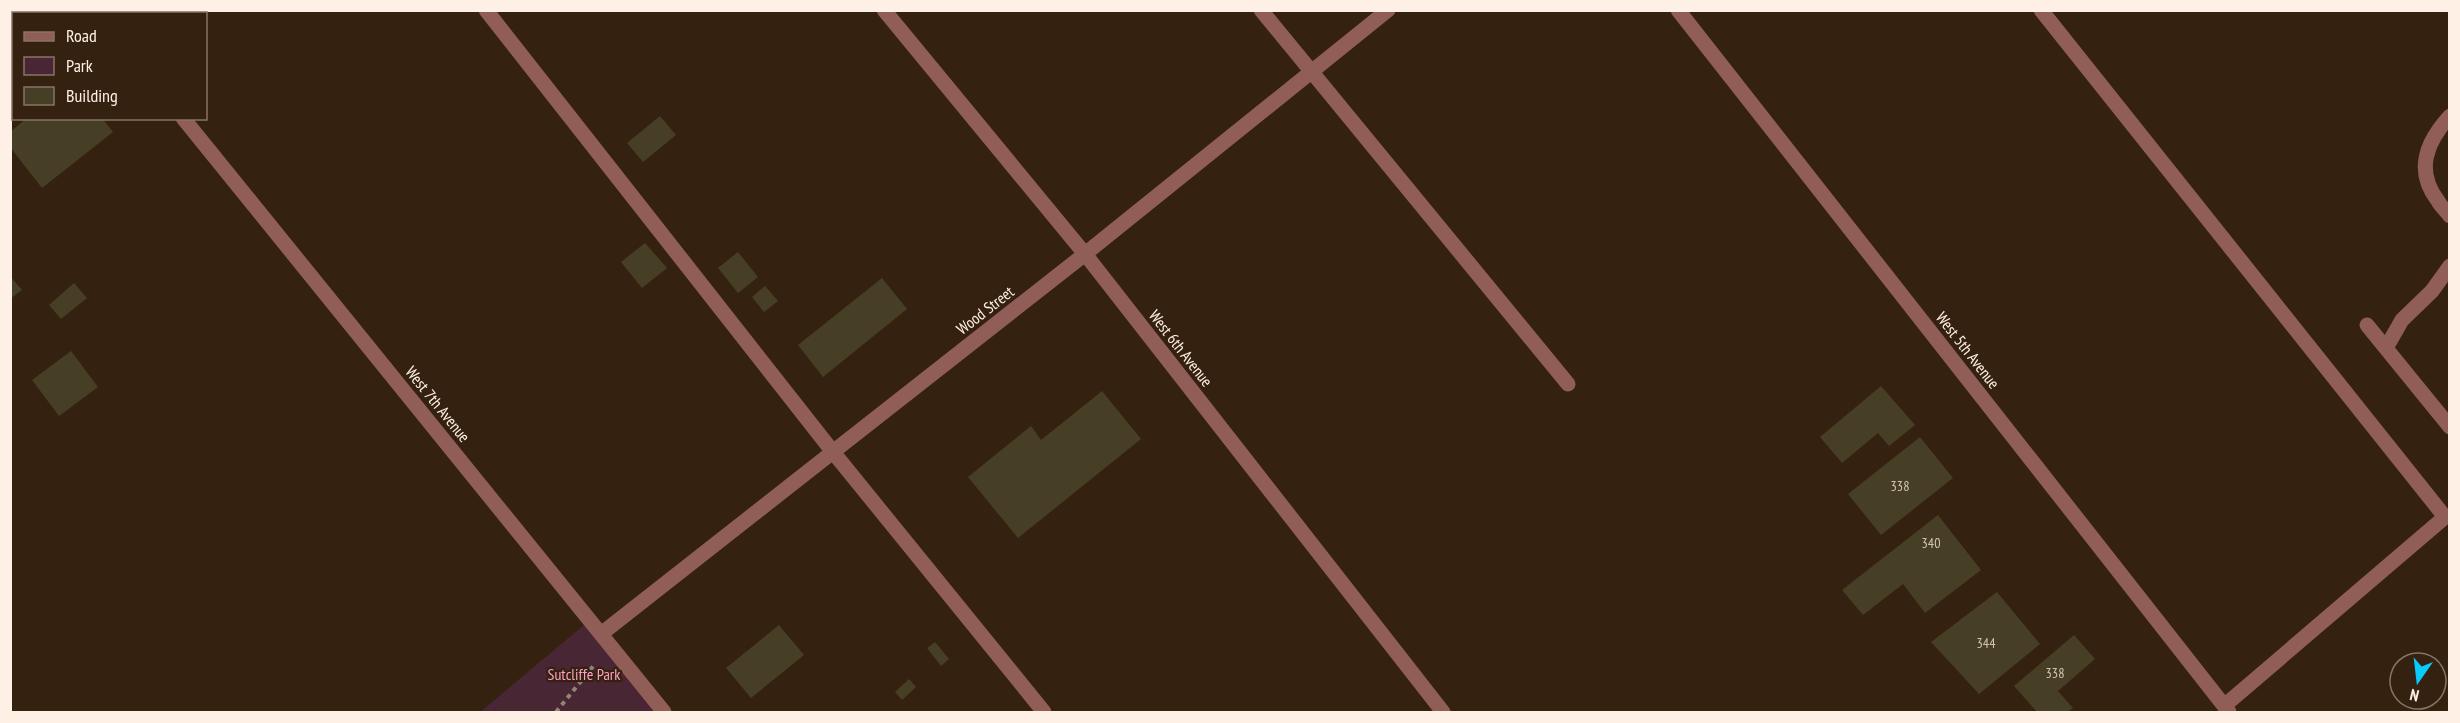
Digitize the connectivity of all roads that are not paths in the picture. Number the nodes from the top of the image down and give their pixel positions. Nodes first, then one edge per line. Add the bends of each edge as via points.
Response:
1 (486, 10) edge
2 (884, 10) edge
3 (1261, 10) edge
4 (1388, 10) edge
5 (1678, 10) edge
6 (2041, 10) edge
7 (1311, 72) junction
8 (2450, 116) edge
9 (185, 120) edge
10 (2450, 216) edge
11 (1085, 254) junction
12 (2450, 266) edge
13 (2367, 325) dead end
14 (2386, 348) junction
15 (1568, 384) dead end
16 (2450, 427) edge
17 (833, 452) junction
18 (2447, 516) edge
19 (606, 639) junction
20 (2226, 709) edge
21 (664, 712) edge
22 (1044, 712) edge
23 (1443, 712) edge

1 - 17 street
2 - 11 street, West 6th Avenue
3 - 7 street
4 - 7 street, Wood Street
5 - 20 street, West 5th Avenue
6 - 18 street
7 - 11 street, Wood Street
7 - 15 street
8 - 10 street via 2433,138 2424,172 2437,201
9 - 19 street, West 7th Avenue
11 - 17 street, Wood Street
11 - 23 street, West 6th Avenue
12 - 14 street via 2432,291 2402,320
13 - 14 street
14 - 16 street
17 - 19 street, Wood Street
17 - 22 street
18 - 20 street
19 - 21 street, West 7th Avenue

